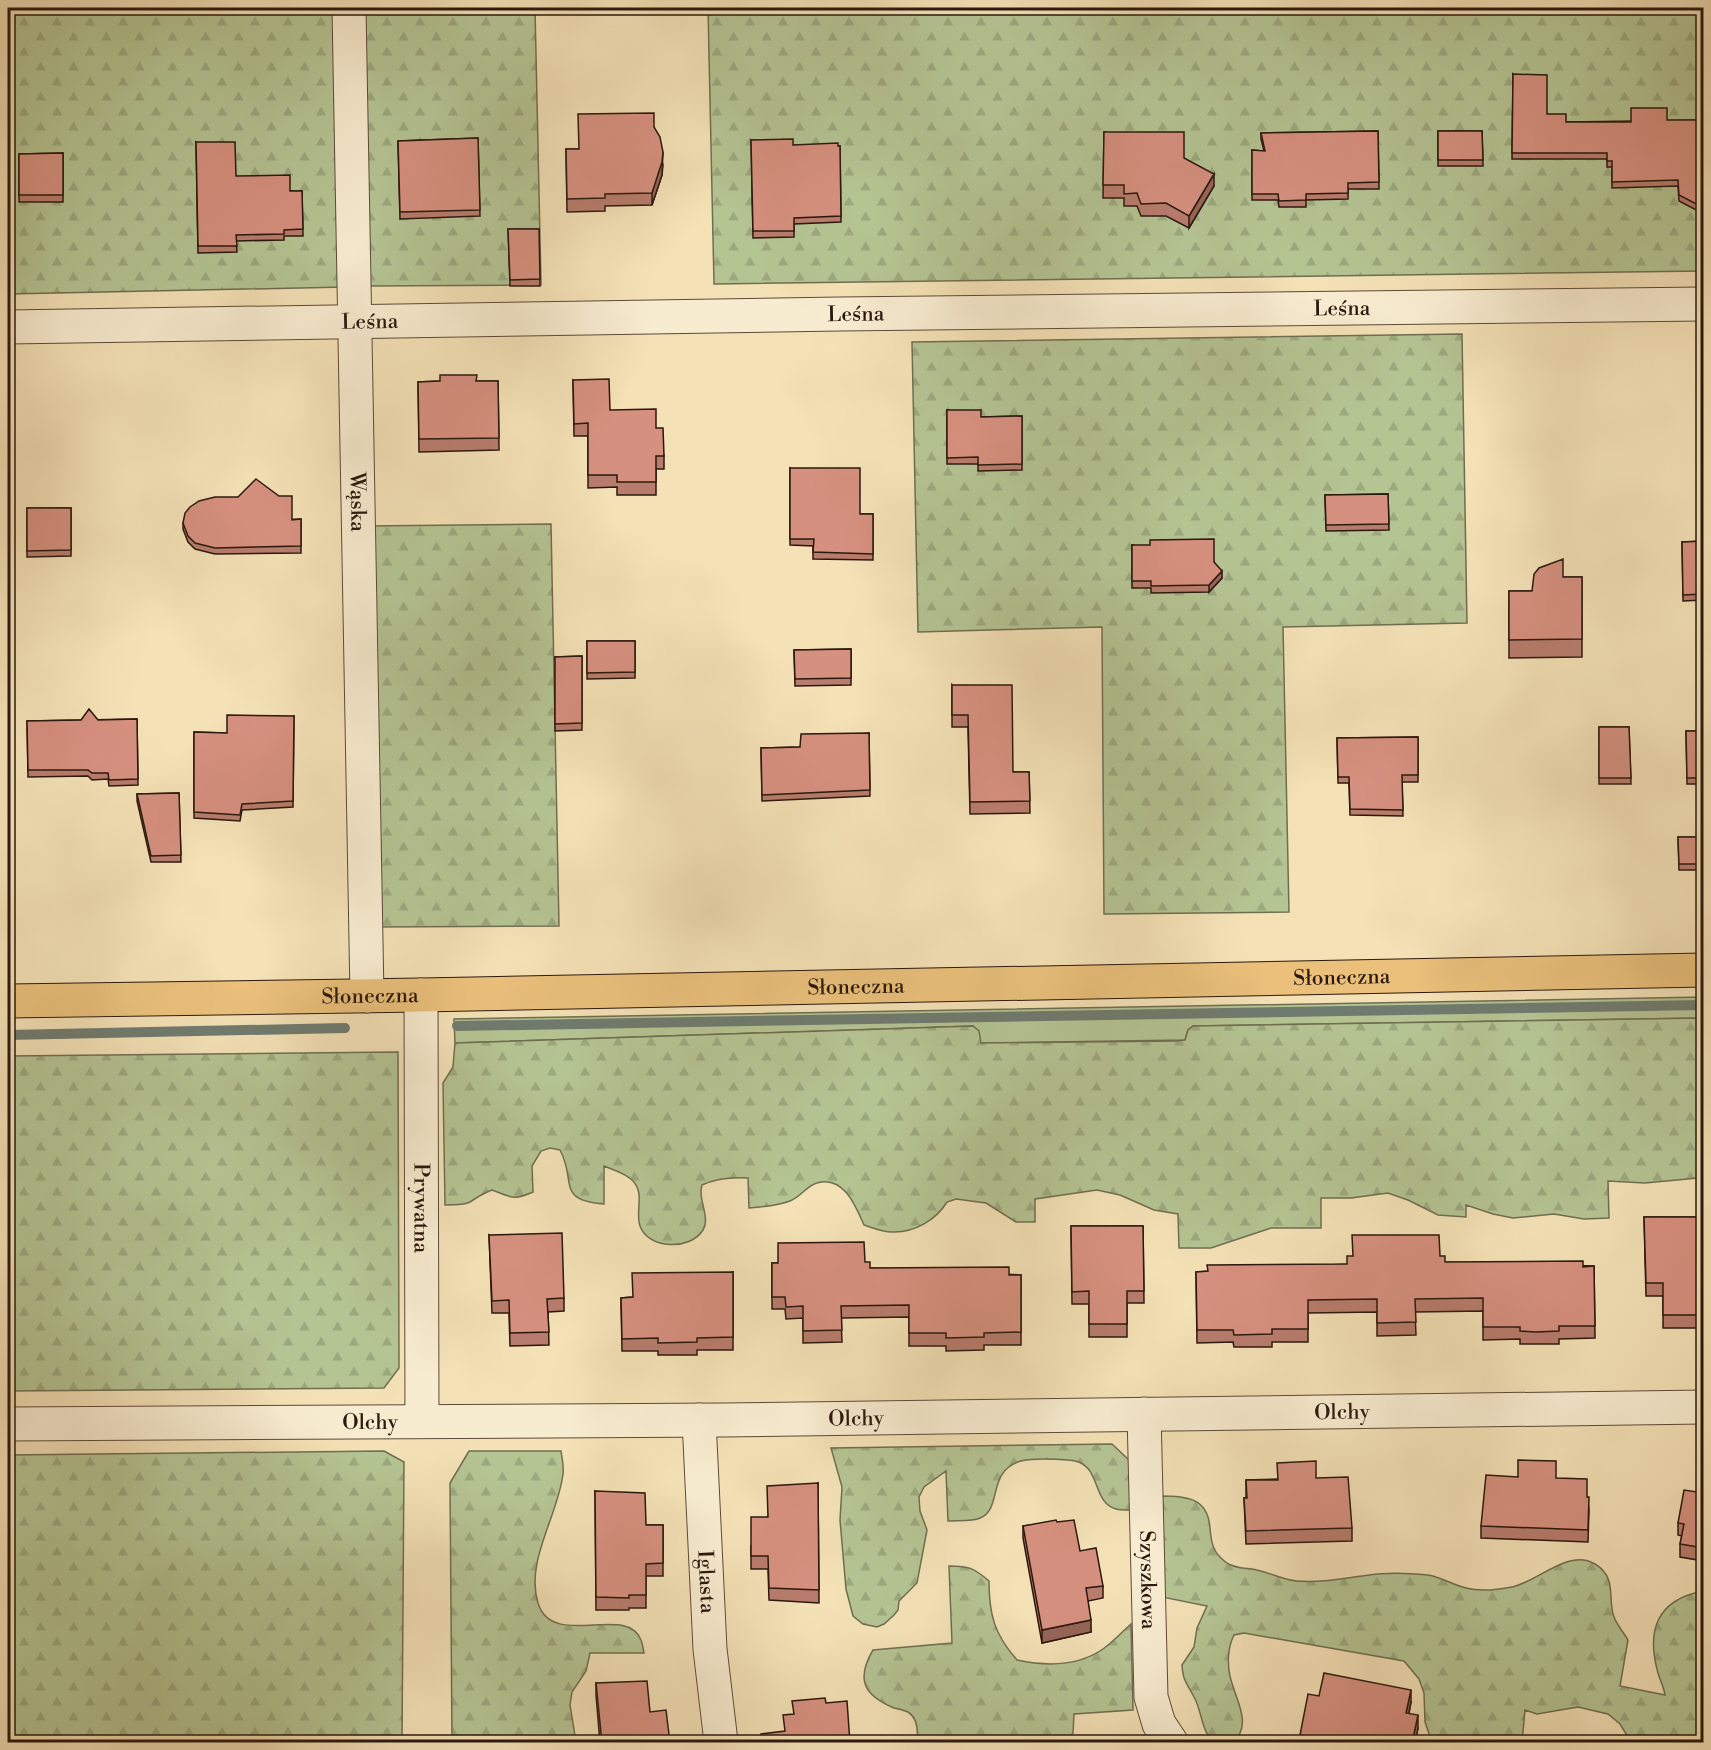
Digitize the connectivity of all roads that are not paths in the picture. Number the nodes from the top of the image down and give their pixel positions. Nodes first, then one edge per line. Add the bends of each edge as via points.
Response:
1 (350, 8) edge
2 (1704, 304) edge
3 (354, 321) junction
4 (8, 327) edge
5 (1704, 970) edge
6 (421, 995) junction
7 (367, 996) junction
8 (8, 1001) edge
9 (1704, 1407) edge
10 (1144, 1414) junction
11 (699, 1420) junction
12 (422, 1421) junction
13 (8, 1424) edge
14 (721, 1743) edge
15 (1171, 1743) edge

1 - 3 street, Wąska
2 - 3 street, Leśna
3 - 4 street, Leśna
3 - 7 street, Wąska
5 - 6 main road, Słoneczna
6 - 7 main road, Słoneczna
6 - 12 street, Prywatna
7 - 8 main road, Słoneczna
9 - 10 street, Olchy
10 - 11 street, Olchy
10 - 15 street, Szyszkowa via 1151,1697 1159,1724
11 - 12 street, Olchy
11 - 14 street, Iglasta via 710,1649
12 - 13 street, Olchy

